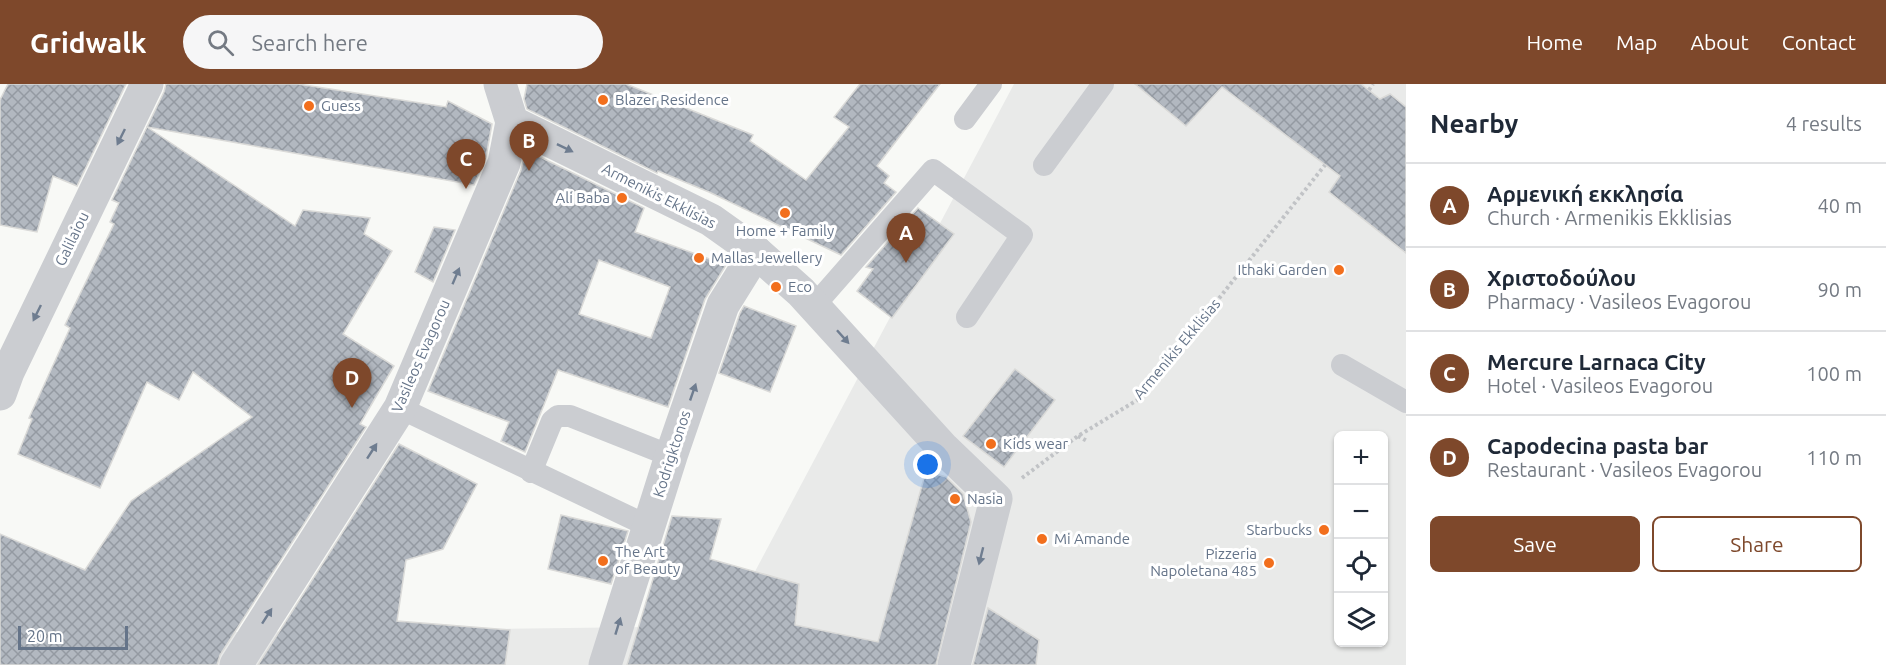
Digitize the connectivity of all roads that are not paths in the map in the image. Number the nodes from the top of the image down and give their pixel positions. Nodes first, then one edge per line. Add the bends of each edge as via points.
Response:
1 (147, 84) edge
2 (500, 84) edge
3 (992, 84) edge
4 (1103, 84) edge
5 (964, 119) dead end
6 (512, 122) junction
7 (1044, 165) dead end
8 (756, 252) junction
9 (814, 306) junction
10 (967, 317) dead end
11 (1342, 365) dead end
12 (0, 394) edge
13 (1406, 402) edge
14 (400, 408) junction
15 (671, 456) junction
16 (531, 472) junction
17 (648, 526) junction
18 (236, 665) edge
19 (605, 665) edge
20 (954, 665) edge

1 -> 12 street, Galilaiou
2 - 6 street
3 - 5 lane
4 - 7 lane
6 -> 8 street, Armenikis Ekklisias via 711,220
14 -> 6 street, Vasileos Evagorou via 504,163
8 - 9 street, Armenikis Ekklisias
15 -> 8 street, Kodrigktonos via 723,305
9 - 10 lane via 933,170 1022,235
9 -> 20 street, Armenikis Ekklisias via 944,449 996,499
11 - 13 lane
14 - 16 lane
18 -> 14 street, Vasileos Evagorou
15 - 16 lane via 570,416 558,416 552,421
15 - 17 street, Kodrigktonos
16 - 17 lane
19 -> 17 street, Kodrigktonos

